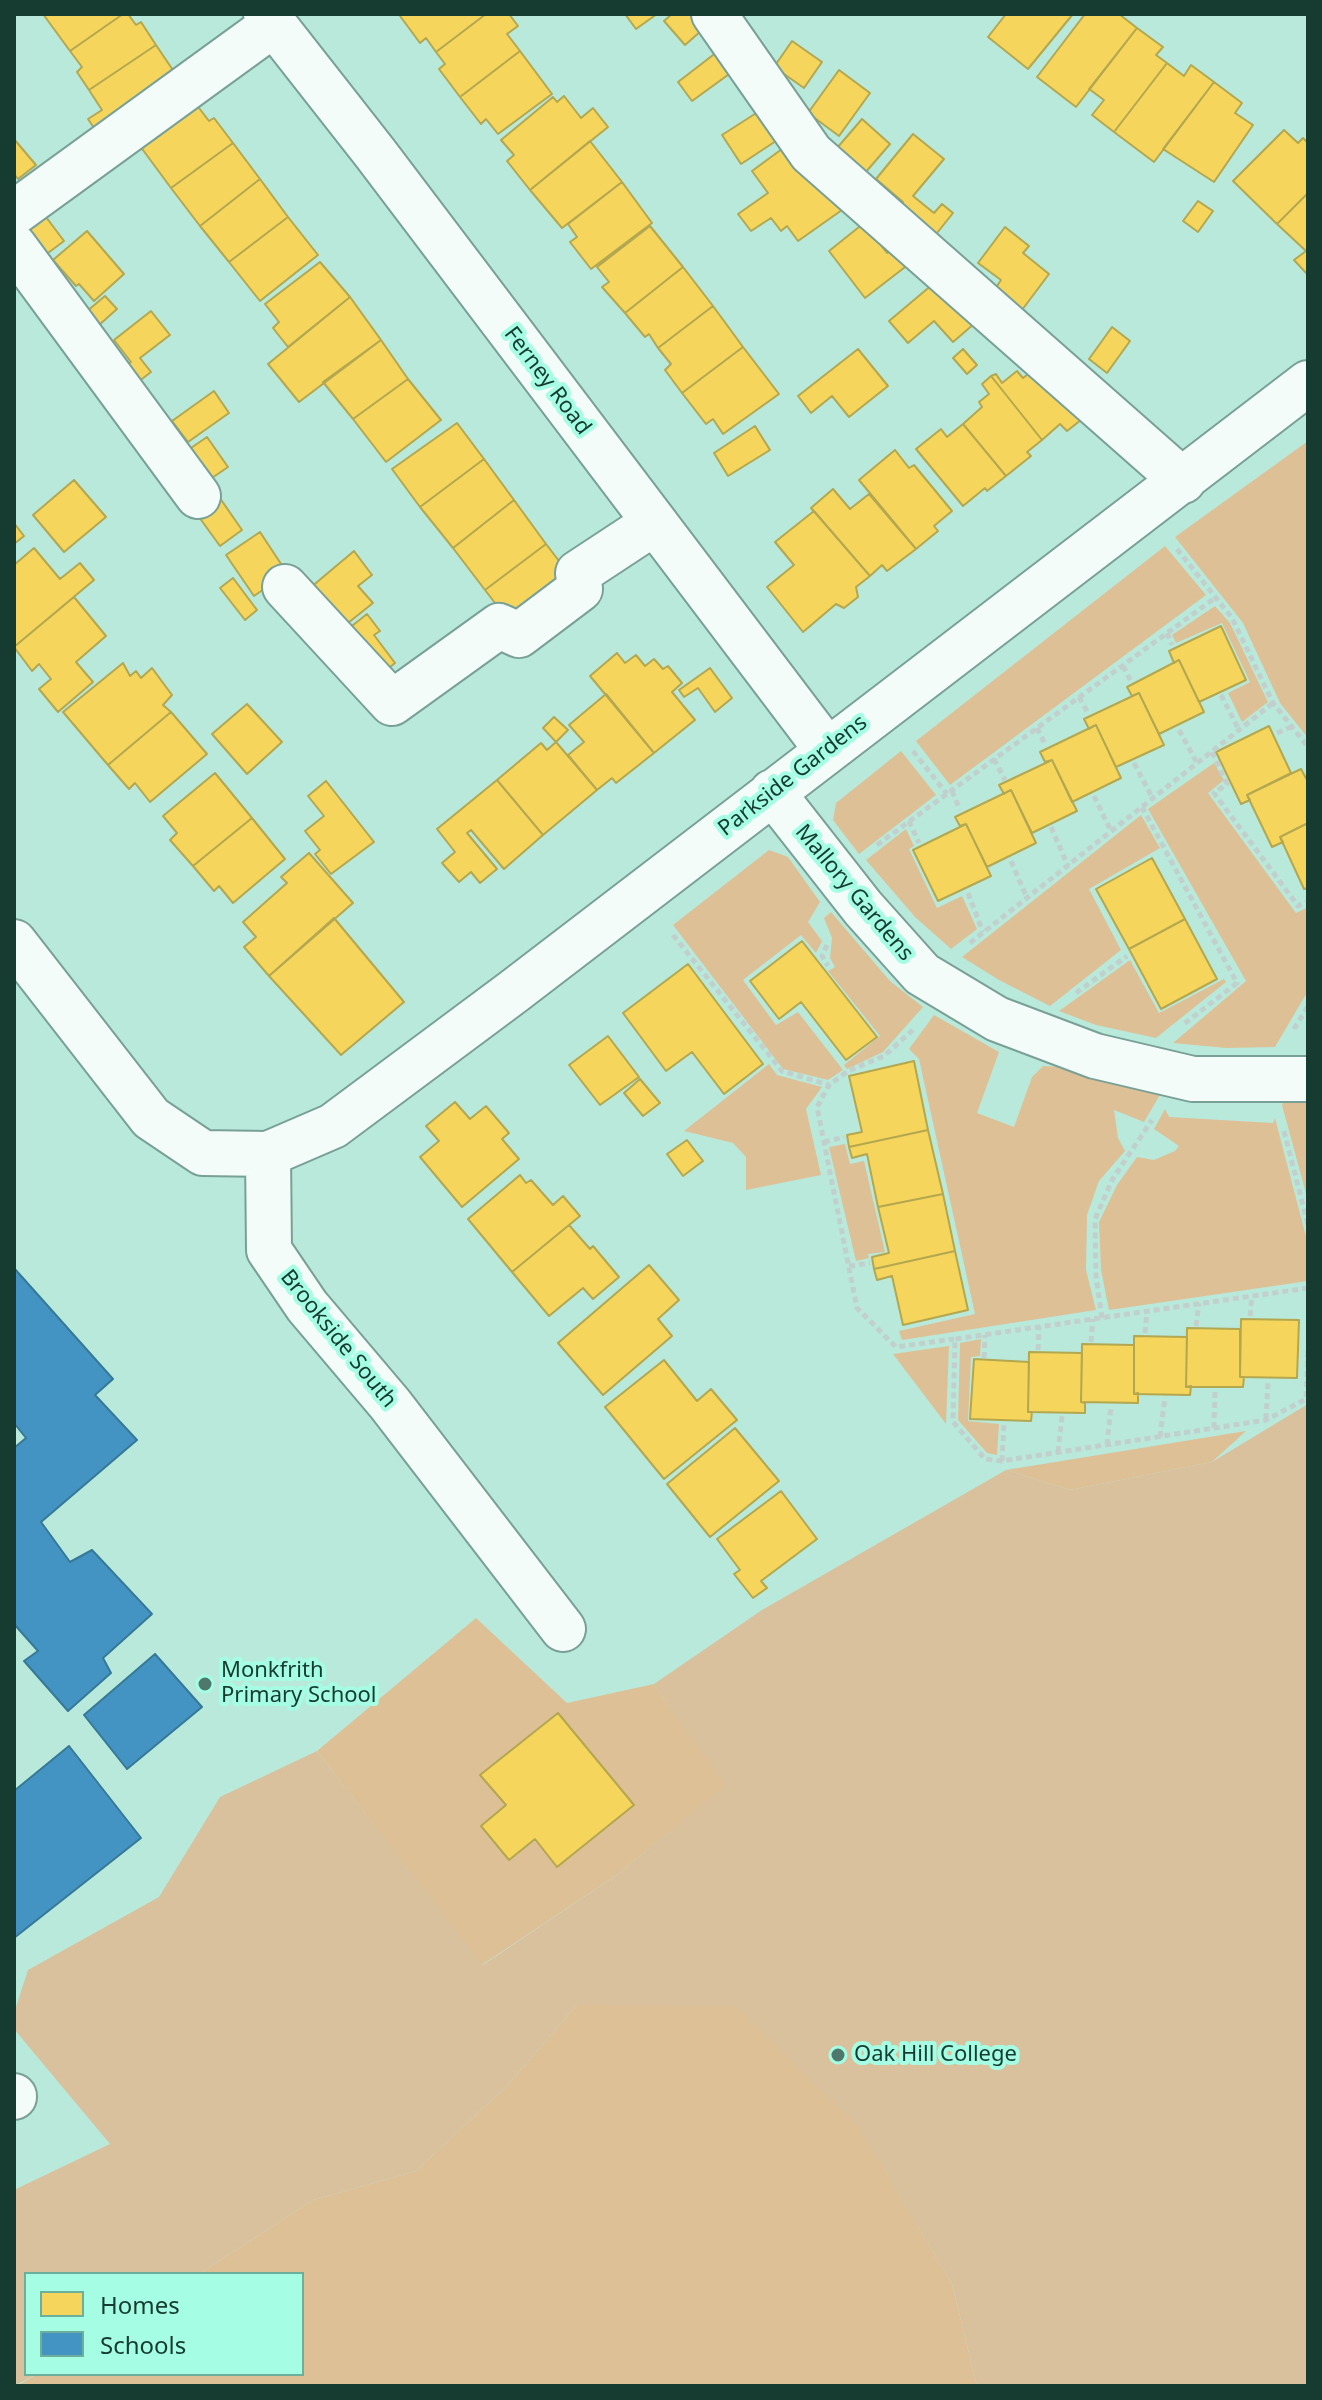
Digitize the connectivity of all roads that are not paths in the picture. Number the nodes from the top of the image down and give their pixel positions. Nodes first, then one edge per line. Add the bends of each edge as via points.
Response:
1 (714, 14) edge
2 (270, 19) edge
3 (14, 213) edge
4 (14, 246) edge
5 (1308, 383) edge
6 (1183, 481) junction
7 (198, 496) dead end
8 (654, 523) junction
9 (285, 587) dead end
10 (827, 750) junction
11 (772, 792) junction
12 (14, 942) edge
13 (1290, 1079) edge
14 (268, 1154) junction
15 (563, 1629) dead end

1 - 6 street via 811,153
2 - 3 street
2 - 8 street, Ferney Road
4 - 7 street
5 - 6 street, Parkside Gardens
6 - 10 street, Parkside Gardens
8 - 9 street via 578,573 580,589 519,635 499,626 392,703
8 - 10 street, Ferney Road
10 - 11 street, Parkside Gardens
11 - 13 street, Mallory Gardens via 922,974 997,1019 1095,1056 1193,1079
11 - 14 street, Parkside Gardens via 333,1126
12 - 14 street via 151,1118 203,1153
14 - 15 street, Brookside South via 269,1250 307,1306 390,1404

